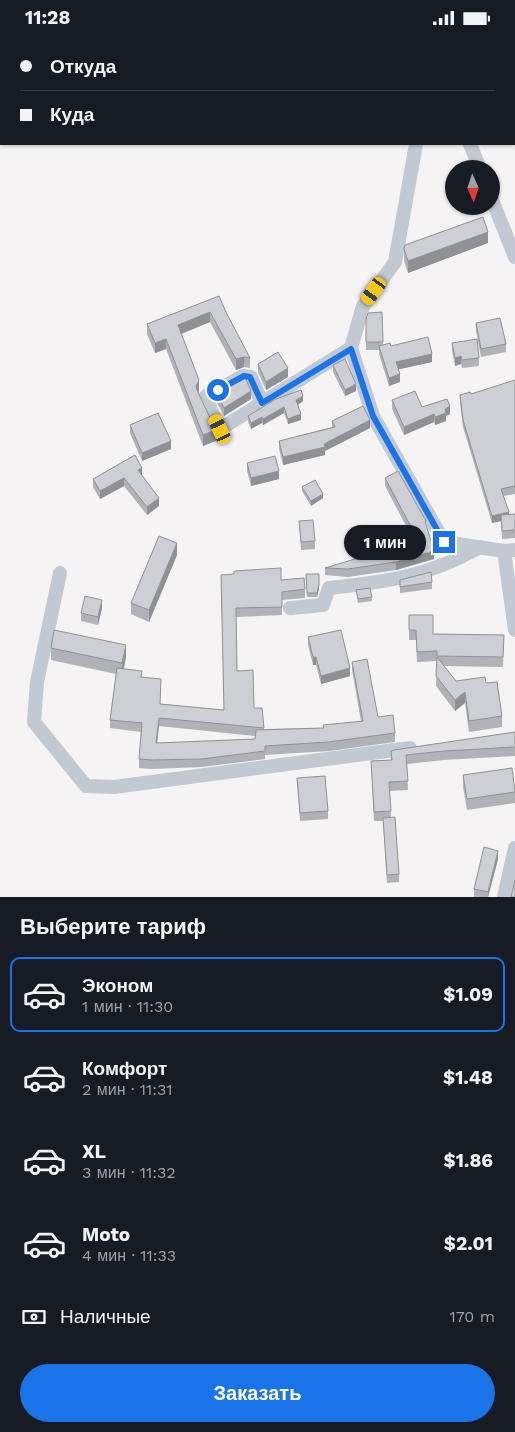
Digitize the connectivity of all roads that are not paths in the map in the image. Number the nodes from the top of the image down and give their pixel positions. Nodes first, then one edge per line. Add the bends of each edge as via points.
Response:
1 (416, 145) edge
2 (470, 145) edge
3 (476, 160) edge
4 (498, 215) edge
5 (515, 257) edge
6 (351, 349) junction
7 (262, 403) dead end
8 (480, 547) junction
9 (510, 550) edge
10 (60, 573) dead end
11 (290, 608) dead end
12 (515, 630) edge
13 (419, 747) edge
14 (514, 858) edge
15 (504, 897) edge

1 - 6 street via 395,261 363,305
2 - 3 street
4 - 5 street
6 - 7 street
6 - 8 street via 373,416 444,542
8 - 9 street
8 - 11 street via 421,572 330,588 323,605
9 - 12 street
10 - 13 street via 36,681 34,722 86,786 114,787
14 - 15 street

